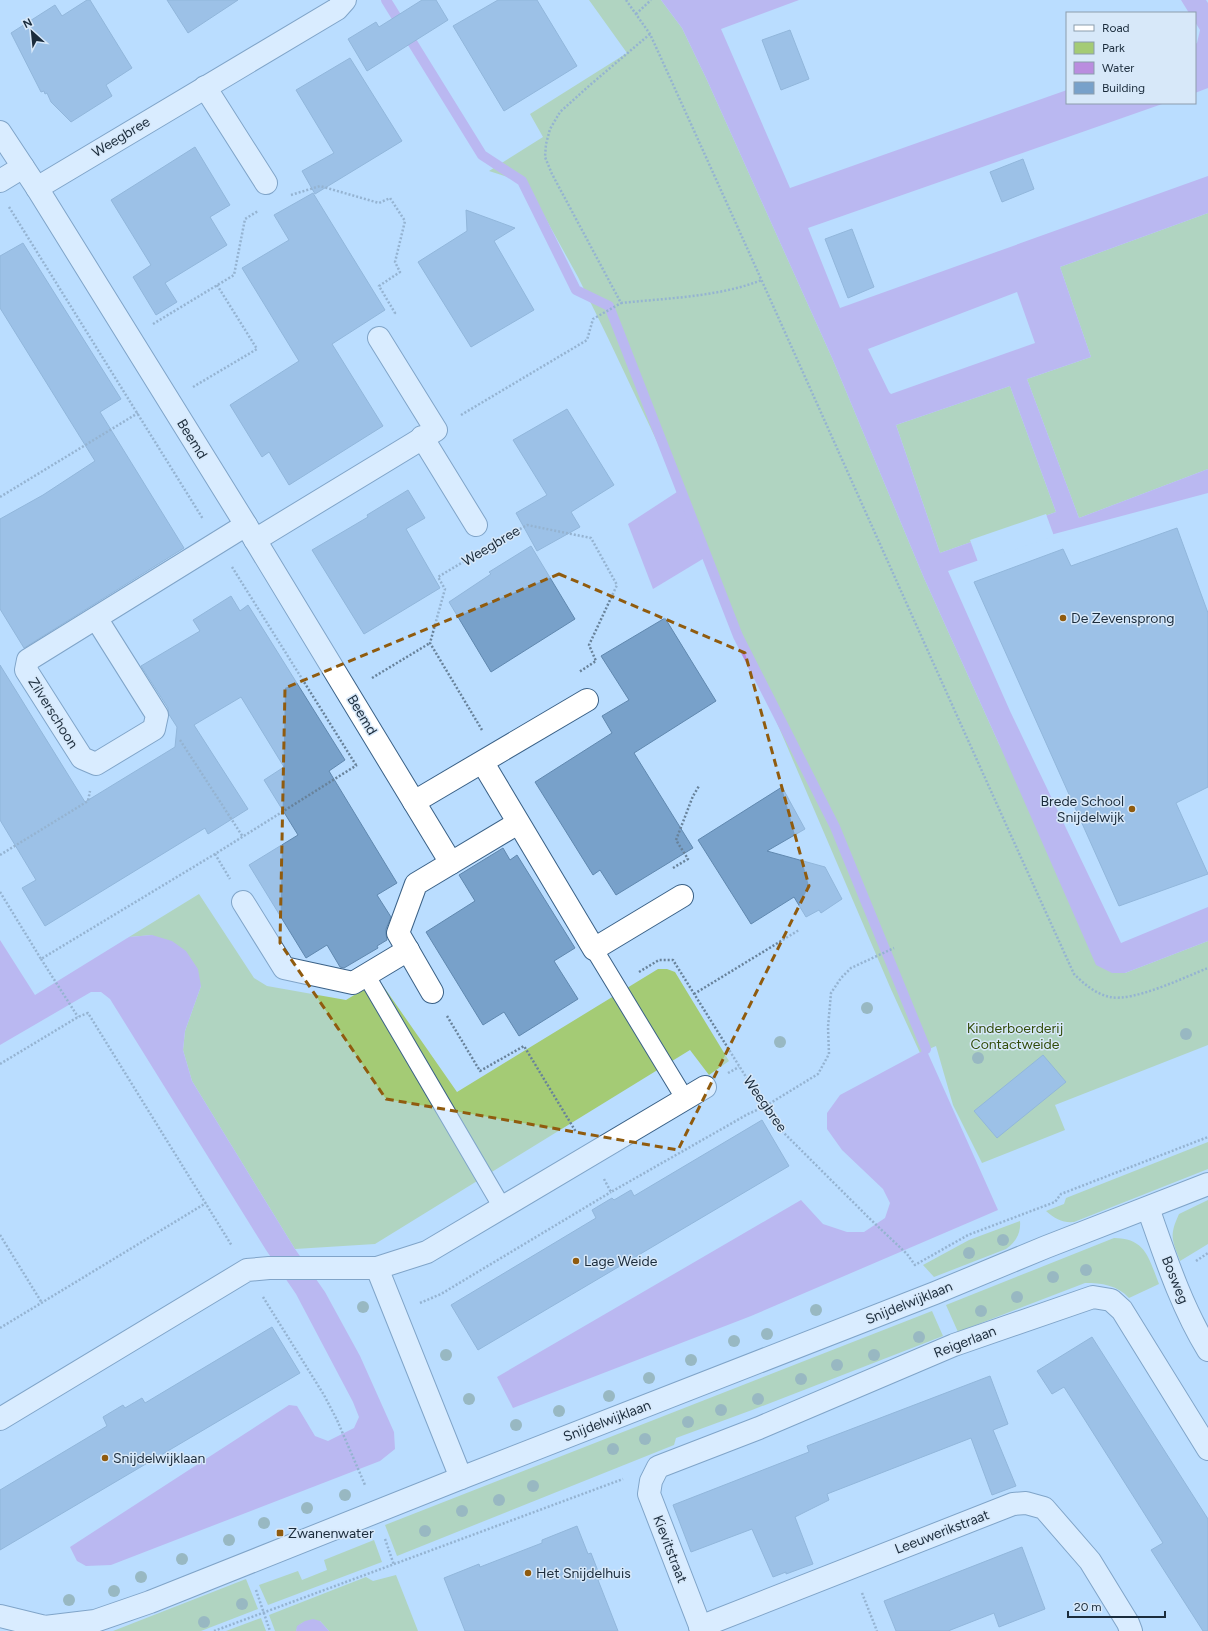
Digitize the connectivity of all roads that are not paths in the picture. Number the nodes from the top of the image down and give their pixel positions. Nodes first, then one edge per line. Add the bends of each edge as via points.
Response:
1 (345, 0) edge
2 (205, 87) junction
3 (0, 132) edge
4 (23, 167) junction
5 (0, 180) edge
6 (37, 188) junction
7 (271, 192) road end
8 (379, 338) road end
9 (429, 434) junction
10 (476, 525) dead end
11 (250, 532) junction
12 (96, 618) junction
13 (587, 700) road end
14 (490, 758) junction
15 (414, 802) junction
16 (518, 823) junction
17 (451, 863) junction
18 (682, 896) road end
19 (243, 902) dead end
20 (594, 949) junction
21 (408, 950) junction
22 (366, 975) junction
23 (432, 992) dead end
24 (705, 1087) dead end
25 (685, 1099) junction
26 (1208, 1184) edge
27 (502, 1207) junction
28 (1148, 1208) junction
29 (376, 1268) junction
30 (1208, 1350) edge
31 (0, 1419) edge
32 (1208, 1448) edge
33 (658, 1467) joint
34 (461, 1478) junction
35 (0, 1616) edge
36 (701, 1629) edge
37 (1131, 1631) edge

1 - 2 street, Weegbree via 337,9
2 - 6 street, Weegbree
2 - 7 street
3 - 4 street, Beemd
4 - 5 street
4 - 6 street, Beemd
6 - 11 street, Beemd
8 - 9 street, Weegbree
9 - 10 street, Weegbree
9 - 11 street
11 - 12 street, Zilverschoon via 217,542
11 - 15 street, Beemd
12 - 12 street, Zilverschoon via 28,660 26,670 82,758 96,764 154,729 157,715
13 - 14 street
14 - 15 street
14 - 16 street
15 - 17 street, Beemd
16 - 17 street
16 - 20 street
17 - 21 street via 416,884 398,933
18 - 20 street
19 - 22 street via 284,968 353,983
20 - 25 lane
21 - 22 street
21 - 23 street
22 - 27 lane
24 - 25 street
25 - 27 street
26 - 28 street, Snijdelwijklaan
27 - 29 street via 427,1252
28 - 30 street, Bosweg via 1175,1283 1196,1331
28 - 34 street, Snijdelwijklaan
29 - 31 street via 247,1270
29 - 34 street
32 - 33 street, Reigerlaan via 1122,1310 1111,1300 1093,1296 954,1345 758,1428
33 - 36 street, Kievitstraat via 651,1481 649,1494
34 - 35 street, Snijdelwijklaan via 150,1602 95,1621 45,1627
36 - 37 street, Leeuwerikstraat via 852,1566 1012,1504 1026,1503 1044,1508 1090,1561

